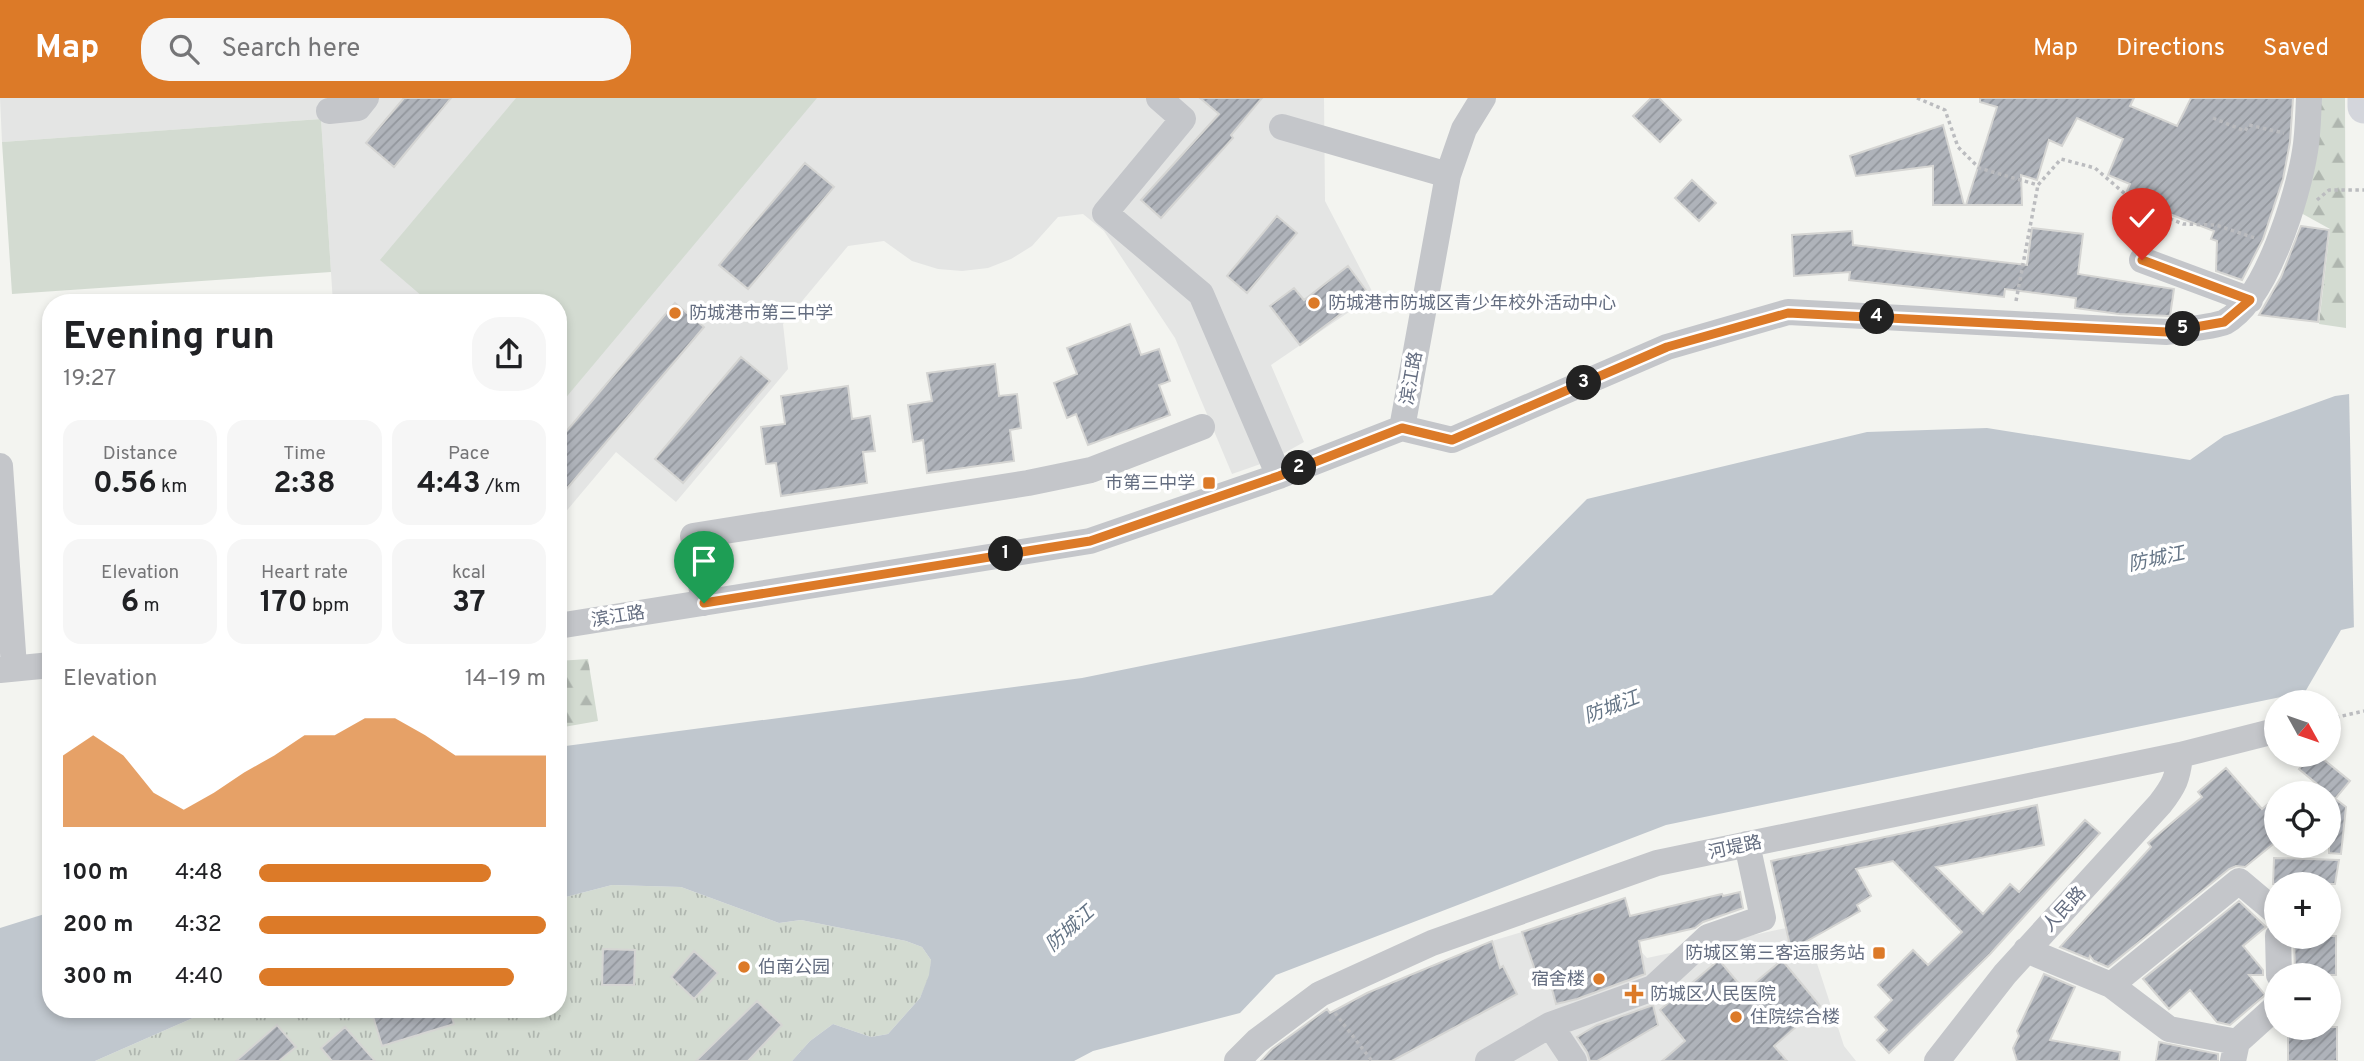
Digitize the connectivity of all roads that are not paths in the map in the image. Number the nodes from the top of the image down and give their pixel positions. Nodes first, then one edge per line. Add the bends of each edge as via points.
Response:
1 (366, 98) edge
2 (1158, 98) edge
3 (1483, 98) edge
4 (2309, 98) edge
5 (2364, 101) edge
6 (2364, 107) edge
7 (329, 111) dead end
8 (1282, 127) dead end
9 (1448, 175) junction
10 (2142, 260) dead end
11 (2250, 300) junction
12 (1202, 427) dead end
13 (1402, 428) junction
14 (1279, 476) junction
15 (0, 477) edge
16 (704, 603) junction
17 (567, 625) edge
18 (42, 666) edge
19 (7, 668) edge
20 (2264, 734) edge
21 (2180, 755) junction
22 (1747, 844) junction
23 (2264, 902) edge
24 (2026, 950) junction
25 (2111, 985) junction
26 (2264, 1020) edge
27 (1550, 1025) junction
28 (2235, 1051) edge
29 (1237, 1061) edge
30 (1488, 1061) edge
31 (1574, 1061) edge
32 (1937, 1061) edge

1 - 7 street via 358,108
2 - 14 street via 1184,119 1105,213 1201,294
3 - 9 street, 滨江路 via 1464,129
4 - 11 street via 2305,151 2288,217
5 - 6 main road
8 - 9 street
9 - 13 street, 滨江路
10 - 11 street
11 - 13 street via 2224,322 2167,332 1788,313 1667,347 1452,440
12 - 16 street via 1091,470 693,536
13 - 14 street, 滨江路
14 - 16 street, 滨江路 via 1090,541
15 - 19 street
16 - 17 street, 滨江路
18 - 19 street
20 - 21 street, 河堤路
21 - 22 street, 河堤路
21 - 24 street, 人民路 via 2179,774 2160,804
22 - 27 street via 1763,918 1708,937 1653,988
22 - 29 street, 河堤路 via 1645,867 1432,943 1320,994
23 - 25 street via 2239,881
24 - 25 street
24 - 32 street, 人民路
25 - 28 street via 2169,1029
26 - 28 street
27 - 30 street
27 - 31 street

